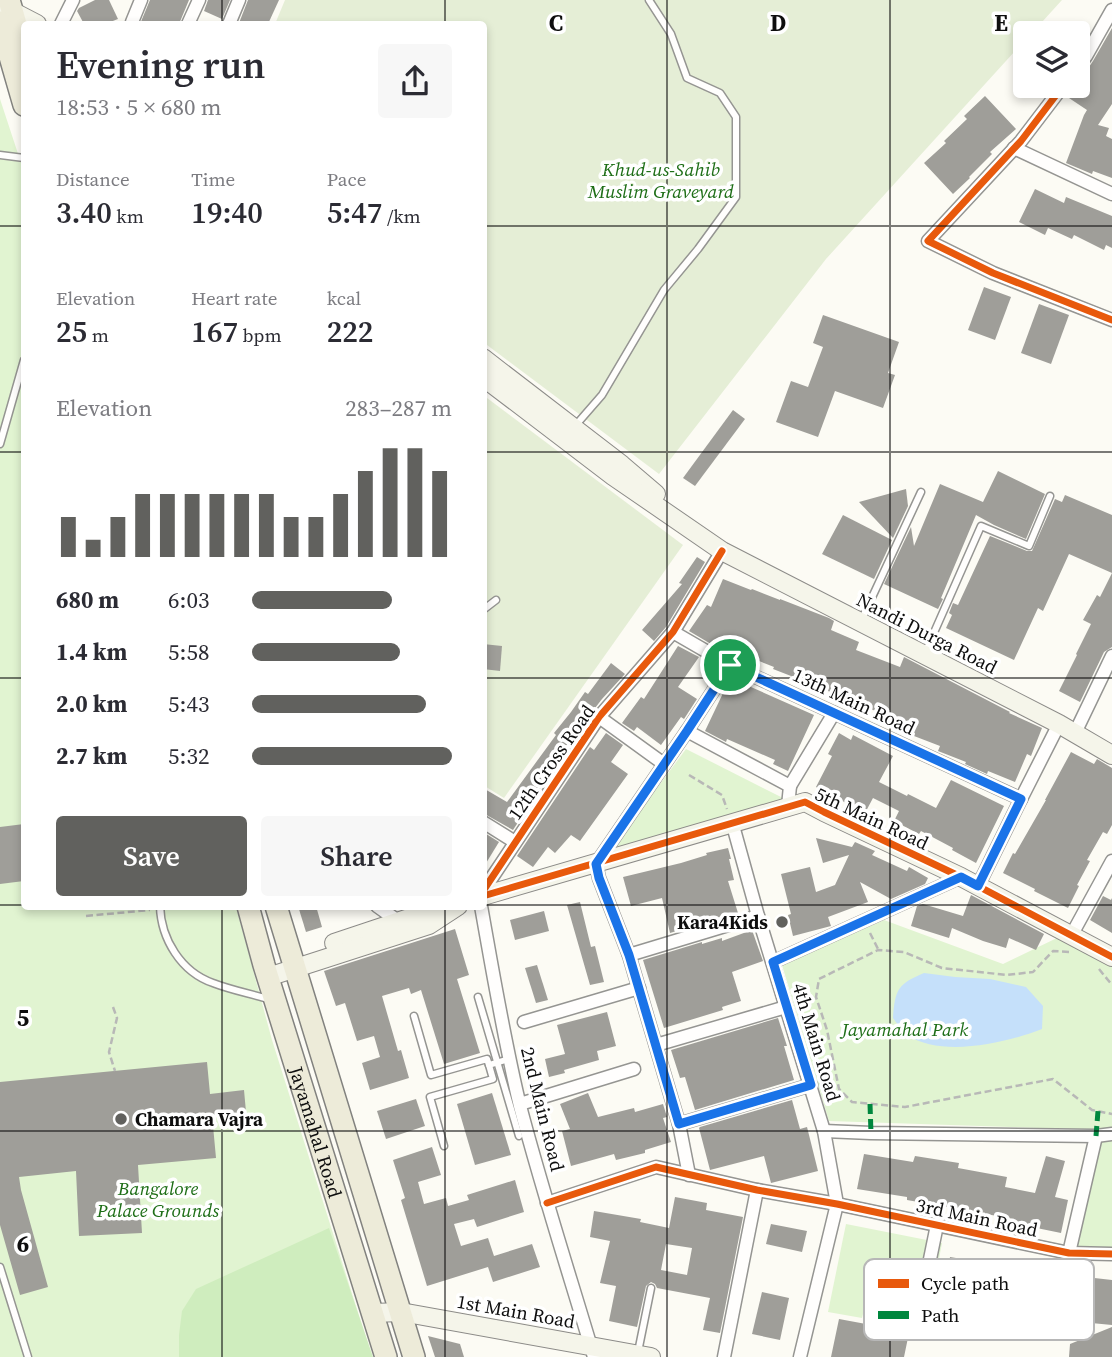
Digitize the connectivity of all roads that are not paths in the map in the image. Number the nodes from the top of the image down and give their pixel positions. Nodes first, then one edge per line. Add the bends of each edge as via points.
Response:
1 (73, 0) edge
2 (141, 0) edge
3 (199, 0) edge
4 (239, 0) edge
5 (649, 0) edge
6 (1112, 10) edge
7 (13, 21) edge
8 (62, 21) edge
9 (132, 21) edge
10 (189, 21) edge
11 (230, 21) edge
12 (21, 46) edge
13 (1090, 49) edge
14 (21, 82) edge
15 (1054, 98) edge
16 (1014, 148) junction
17 (0, 155) edge
18 (21, 158) edge
19 (1112, 194) edge
20 (1112, 320) edge
21 (487, 361) edge
22 (21, 370) edge
23 (487, 380) edge
24 (573, 428) junction
25 (0, 444) edge
26 (921, 492) dead end
27 (1050, 496) dead end
28 (722, 551) junction
29 (496, 600) dead end
30 (487, 607) edge
31 (860, 622) junction
32 (673, 632) junction
33 (924, 655) junction
34 (1112, 656) edge
35 (730, 665) junction
36 (834, 713) junction
37 (599, 717) junction
38 (1067, 729) junction
39 (687, 731) junction
40 (1112, 755) edge
41 (664, 764) junction
42 (790, 786) junction
43 (1021, 799) junction
44 (788, 806) junction
45 (732, 822) junction
46 (487, 824) edge
47 (515, 842) junction
48 (1112, 861) edge
49 (596, 864) junction
50 (961, 877) junction
51 (978, 886) junction
52 (487, 887) edge
53 (487, 892) edge
54 (160, 910) edge
55 (249, 910) edge
56 (277, 910) edge
57 (383, 910) edge
58 (440, 910) edge
59 (452, 910) edge
60 (482, 910) edge
61 (758, 916) junction
62 (398, 921) junction
63 (1070, 944) junction
64 (629, 955) junction
65 (773, 962) junction
66 (1104, 962) edge
67 (293, 963) junction
68 (266, 971) junction
69 (639, 988) junction
70 (478, 997) dead end
71 (276, 1001) junction
72 (786, 1007) junction
73 (414, 1016) dead end
74 (524, 1022) dead end
75 (656, 1045) junction
76 (504, 1061) junction
77 (489, 1065) junction
78 (634, 1069) dead end
79 (811, 1085) junction
80 (520, 1104) junction
81 (679, 1124) junction
82 (824, 1131) junction
83 (1112, 1134) edge
84 (519, 1136) dead end
85 (1096, 1136) junction
86 (444, 1146) dead end
87 (689, 1175) junction
88 (757, 1190) junction
89 (547, 1203) junction
90 (837, 1204) junction
91 (937, 1225) junction
92 (1069, 1252) junction
93 (1112, 1254) edge
94 (930, 1259) edge
95 (0, 1267) edge
96 (651, 1288) dead end
97 (401, 1312) junction
98 (373, 1313) junction
99 (592, 1351) edge
100 (644, 1355) edge
101 (28, 1357) edge
102 (386, 1357) edge
103 (414, 1357) edge
104 (724, 1357) edge
105 (800, 1357) edge

1 - 8 street
2 - 9 street
3 - 10 street
4 - 11 street
5 - 24 lane via 671,34 687,78 720,93 736,117 736,198 664,290 602,395
6 - 13 street
7 - 12 main road
7 - 14 main road
15 - 16 street
16 - 19 street
16 - 20 street via 928,241 993,273
17 - 18 lane
21 - 24 street, Nandi Durga Road
22 - 25 lane
23 - 28 street, Nandi Durga Road
24 - 28 street, Nandi Durga Road
26 - 31 lane
27 - 33 lane via 1029,546 981,526
28 - 31 street, Nandi Durga Road
28 - 32 street, 12th Cross Road
29 - 30 lane
31 - 33 street, Nandi Durga Road
32 - 35 street, 13th Main Road
32 - 37 street, 12th Cross Road
33 - 38 street, Nandi Durga Road
34 - 38 street
35 - 36 street, 13th Main Road
35 - 39 street
36 - 42 street
36 - 43 street, 13th Main Road
37 - 41 street
37 - 47 street, 12th Cross Road
38 - 40 street, Nandi Durga Road
38 - 43 street
39 - 41 street
39 - 42 street, 5th Main Road
41 - 49 street
42 - 44 street, 5th Main Road
43 - 51 street
44 - 45 street, 5th Main Road
44 - 50 street, 5th Main Road via 805,802
45 - 49 street, 5th Main Road
45 - 61 street, 4th Main Road
46 - 47 street
47 - 52 street, 12th Cross Road
48 - 63 street
49 - 53 street, 5th Main Road
49 - 64 street
50 - 51 street, 5th Main Road
50 - 65 street
51 - 63 street, 5th Main Road
54 - 71 lane via 167,939 190,970 211,983
55 - 68 main road, Jayamahal Road
56 - 67 main road, Jayamahal Road
57 - 62 street
58 - 62 street
59 - 67 street via 429,925
60 - 76 street, 2nd Main Road
61 - 64 street
61 - 65 street, 4th Main Road
62 - 67 street
63 - 66 street, 5th Main Road
64 - 69 street
65 - 72 street, 4th Main Road
67 - 68 street
67 - 97 main road, Jayamahal Road
68 - 71 main road, Jayamahal Road
69 - 74 street
69 - 75 street
70 - 76 lane
71 - 98 main road, Jayamahal Road
72 - 75 street
72 - 79 street, 4th Main Road
73 - 77 lane via 432,1075 487,1059
75 - 81 street
76 - 77 lane
76 - 80 street, 2nd Main Road
76 - 84 lane
77 - 86 lane via 493,1079 430,1097
78 - 80 street
79 - 81 street
79 - 82 street, 4th Main Road
80 - 89 street, 2nd Main Road
81 - 87 street
82 - 85 street
82 - 90 street, 4th Main Road
83 - 85 street
85 - 92 street
87 - 88 street, 3rd Main Road
87 - 89 street, 3rd Main Road via 656,1167
88 - 90 street, 3rd Main Road
88 - 104 street
89 - 99 street, 2nd Main Road
90 - 91 street, 3rd Main Road
90 - 105 street, 4th Main Road
91 - 92 street, 3rd Main Road
91 - 94 street
92 - 93 street, 3rd Main Road
95 - 101 lane
96 - 100 lane
97 - 98 street, 1st Main Road
97 - 99 street, 1st Main Road
97 - 103 main road, Jayamahal Road
98 - 102 main road, Jayamahal Road
99 - 100 street, 1st Main Road

